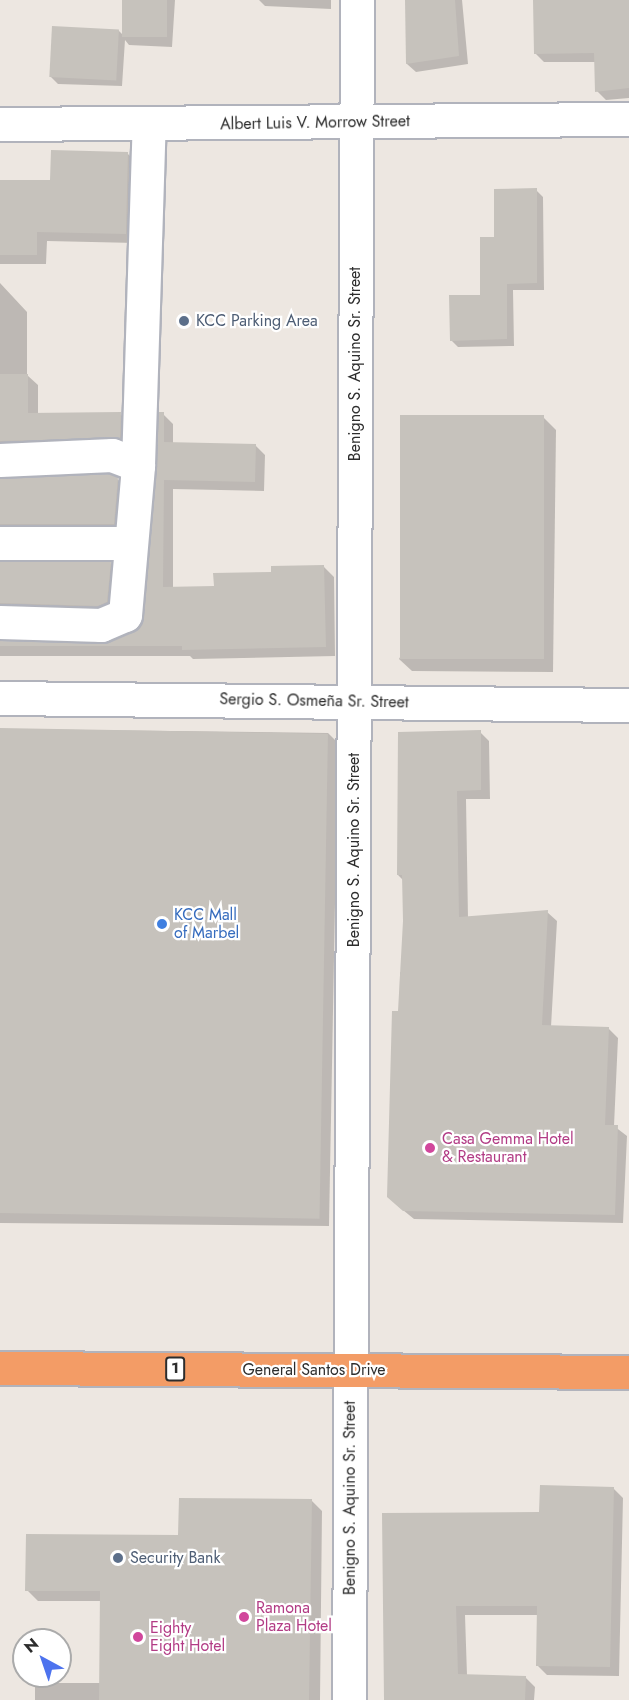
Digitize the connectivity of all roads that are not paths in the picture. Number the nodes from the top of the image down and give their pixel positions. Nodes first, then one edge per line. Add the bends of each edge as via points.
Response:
1 (357, 0) edge
2 (629, 119) edge
3 (356, 122) junction
4 (0, 124) edge
5 (149, 124) junction
6 (0, 460) edge
7 (138, 465) junction
8 (0, 543) edge
9 (130, 543) junction
10 (0, 622) edge
11 (0, 698) edge
12 (354, 702) junction
13 (629, 705) edge
14 (0, 1368) edge
15 (351, 1371) junction
16 (629, 1372) edge
17 (348, 1700) edge

1 - 3 street, Benigno S. Aquino Sr. Street
2 - 3 street, Albert Luis V. Morrow Street
3 - 5 street, Albert Luis V. Morrow Street
3 - 12 street, Benigno S. Aquino Sr. Street
4 - 5 street, Albert Luis V. Morrow Street
5 - 7 street
6 - 7 street via 112,454
7 - 9 street
8 - 9 street
9 - 10 street via 125,615 117,621 100,625
11 - 12 street, Sergio S. Osmeña Sr. Street
12 - 13 street, Sergio S. Osmeña Sr. Street
12 - 15 street, Benigno S. Aquino Sr. Street
14 - 15 highway, General Santos Drive / 1
15 - 16 highway, General Santos Drive / 1
15 - 17 street, Benigno S. Aquino Sr. Street

